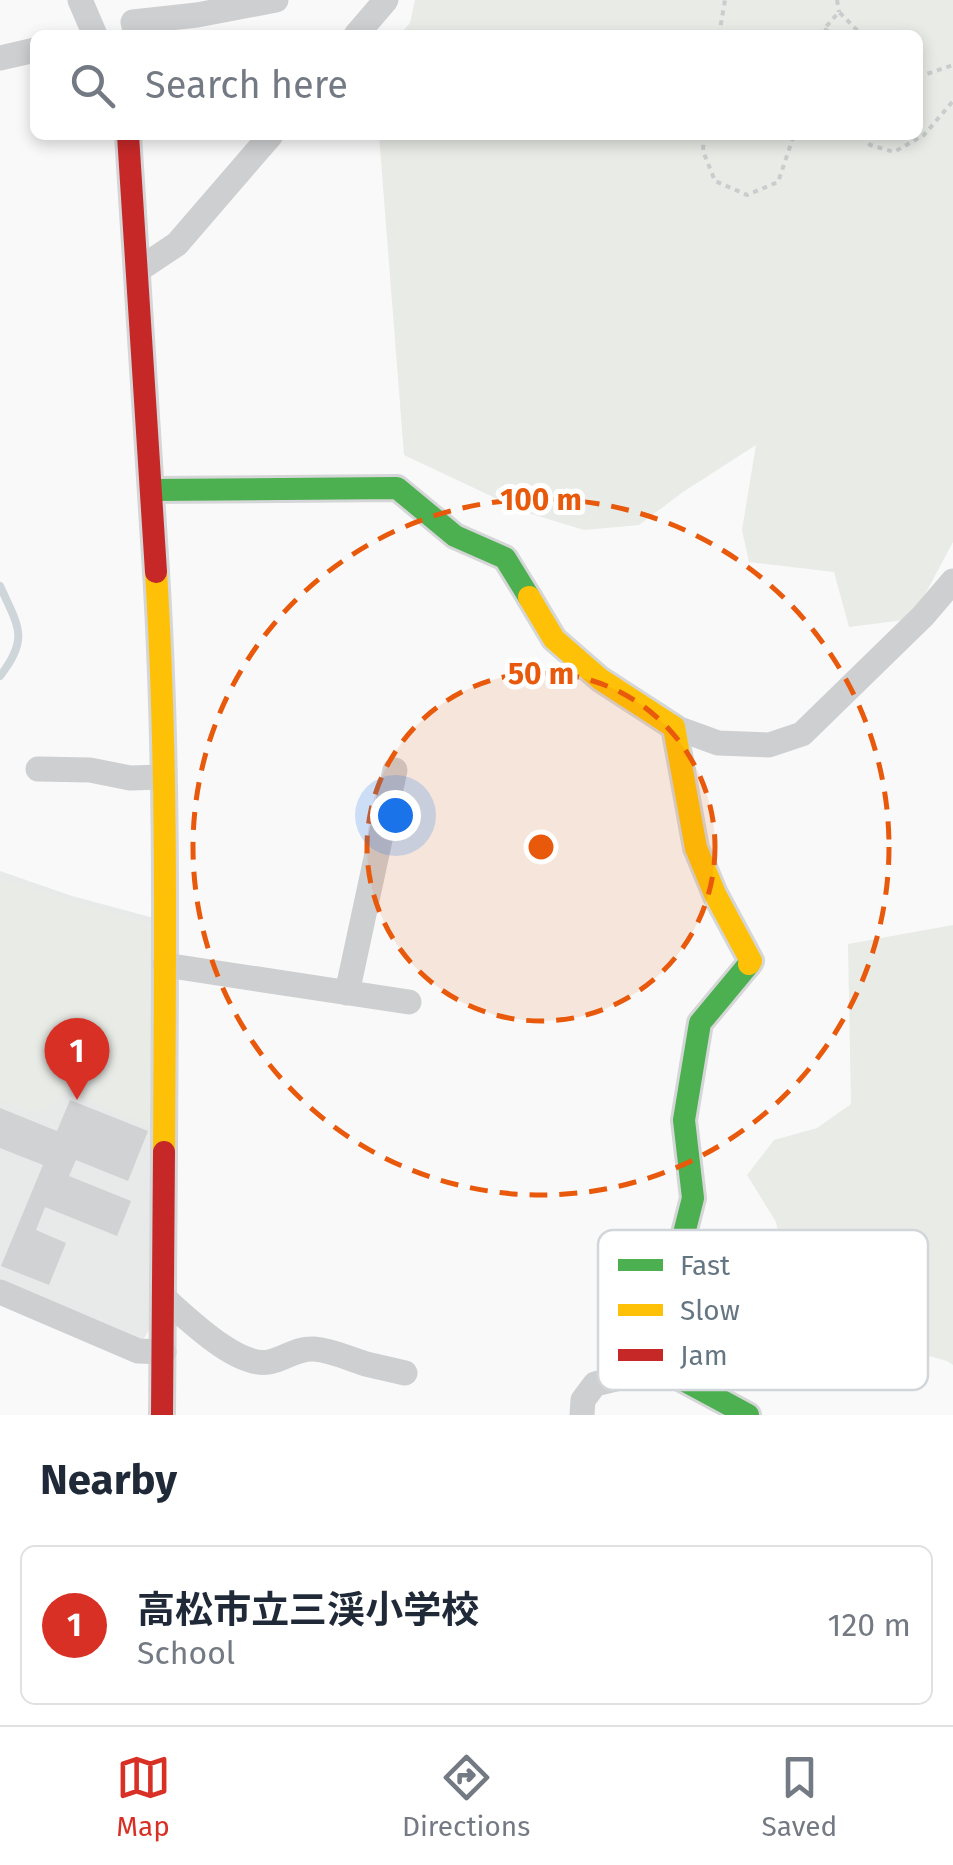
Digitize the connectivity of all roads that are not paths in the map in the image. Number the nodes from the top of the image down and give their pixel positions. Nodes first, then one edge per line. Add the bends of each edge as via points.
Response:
1 (80, 0) edge
2 (276, 0) edge
3 (386, 0) edge
4 (93, 30) edge
5 (134, 30) edge
6 (360, 30) edge
7 (30, 51) edge
8 (0, 58) edge
9 (128, 140) edge
10 (267, 140) edge
11 (138, 270) junction
12 (152, 490) junction
13 (953, 581) edge
14 (674, 727) junction
15 (38, 769) dead end
16 (395, 770) dead end
17 (163, 777) junction
18 (165, 965) junction
19 (347, 992) junction
20 (409, 1002) dead end
21 (685, 1230) edge
22 (0, 1292) edge
23 (164, 1298) junction
24 (164, 1352) junction
25 (405, 1373) dead end
26 (598, 1383) edge
27 (702, 1390) edge
28 (162, 1415) edge
29 (582, 1415) edge
30 (748, 1415) edge

1 - 4 street
2 - 5 street via 132,22
3 - 6 street
7 - 8 street
9 - 11 street
10 - 11 street via 178,244
11 - 12 street
12 - 14 street via 397,488 456,536 504,558 554,639 600,679
12 - 17 street
13 - 14 street via 802,734 768,746 718,743
14 - 21 street via 696,848 751,961 700,1023 684,1120 693,1198
15 - 17 street
16 - 19 street
17 - 18 street
18 - 19 street
18 - 23 street
19 - 20 street
22 - 24 street via 138,1351
23 - 24 street
23 - 25 street via 249,1360 264,1363 314,1349
24 - 28 street
26 - 29 street via 583,1400
27 - 30 street

